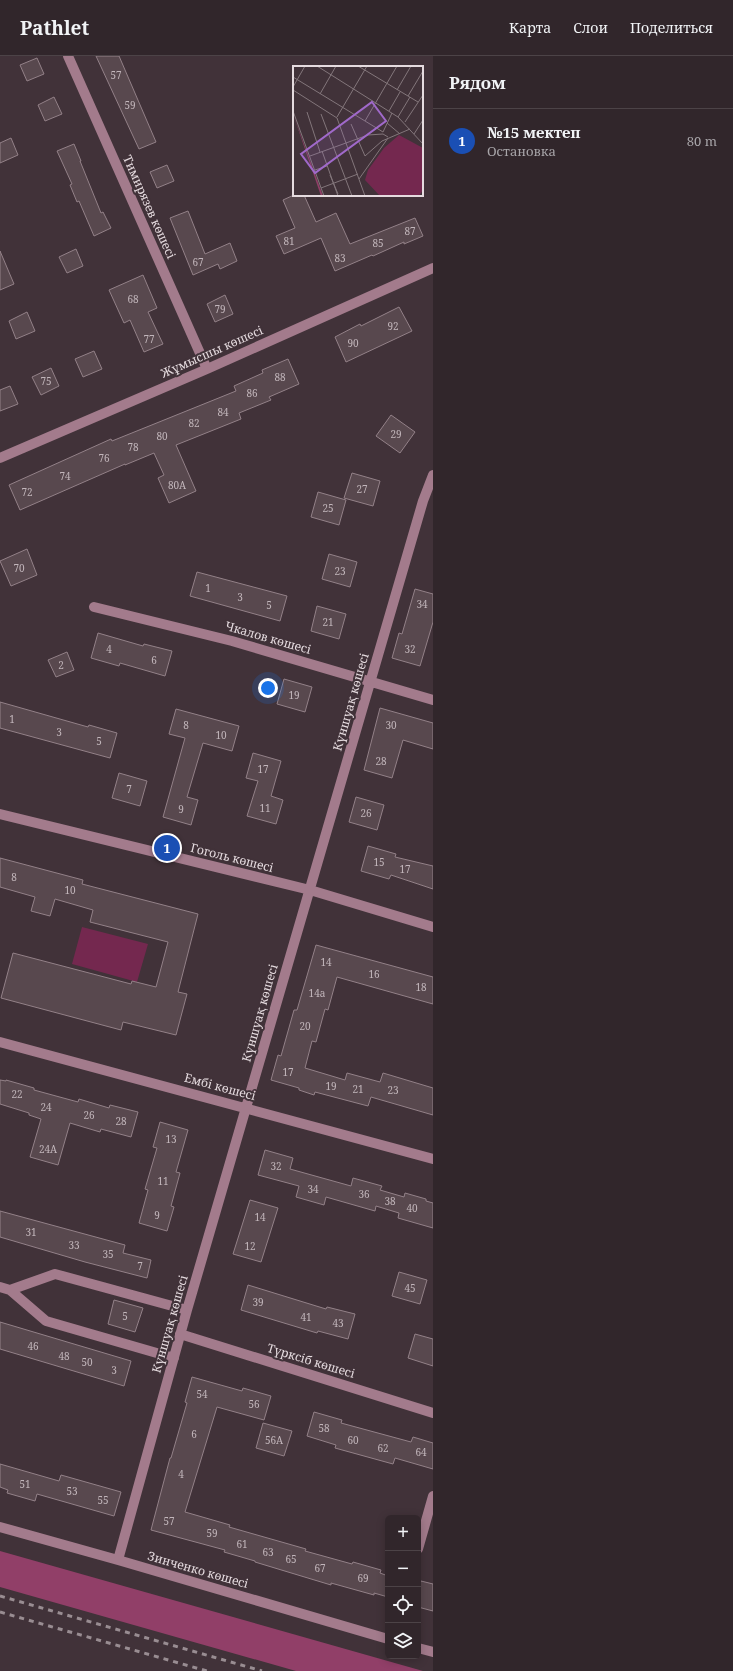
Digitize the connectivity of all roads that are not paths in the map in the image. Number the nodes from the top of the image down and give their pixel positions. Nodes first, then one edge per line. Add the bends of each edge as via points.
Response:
1 (68, 56) edge
2 (433, 268) edge
3 (207, 369) junction
4 (0, 458) edge
5 (433, 475) edge
6 (94, 607) dead end
7 (370, 681) junction
8 (433, 700) edge
9 (0, 814) edge
10 (310, 890) junction
11 (433, 927) edge
12 (0, 1042) edge
13 (246, 1108) junction
14 (433, 1159) edge
15 (0, 1287) edge
16 (10, 1290) junction
17 (187, 1310) junction
18 (180, 1334) junction
19 (174, 1358) junction
20 (433, 1413) edge
21 (433, 1496) edge
22 (0, 1527) edge
23 (421, 1538) edge
24 (118, 1560) junction
25 (385, 1638) edge
26 (421, 1649) edge
27 (433, 1652) edge

1 - 3 street, Тимирязев көшесі
2 - 3 street, Жұмысшы көшесі
3 - 4 street, Жұмысшы көшесі
5 - 7 street, Күншуақ көшесі
6 - 7 street, Чкалов көшесі via 232,641
7 - 8 street, Чкалов көшесі
7 - 10 street, Күншуақ көшесі
9 - 10 street, Гоголь көшесі
10 - 11 street, Гоголь көшесі
10 - 13 street, Күншуақ көшесі
12 - 13 street, Ембі көшесі
13 - 14 street, Ембі көшесі
13 - 17 street, Күншуақ көшесі
15 - 16 street
16 - 17 street via 55,1274
16 - 19 street via 46,1321
17 - 18 street, Күншуақ көшесі
18 - 19 street, Күншуақ көшесі
18 - 20 street, Түрксіб көшесі
19 - 24 street, Күншуақ көшесі
21 - 23 street
22 - 24 street, Зинченко көшесі
24 - 25 street, Зинченко көшесі
26 - 27 street

